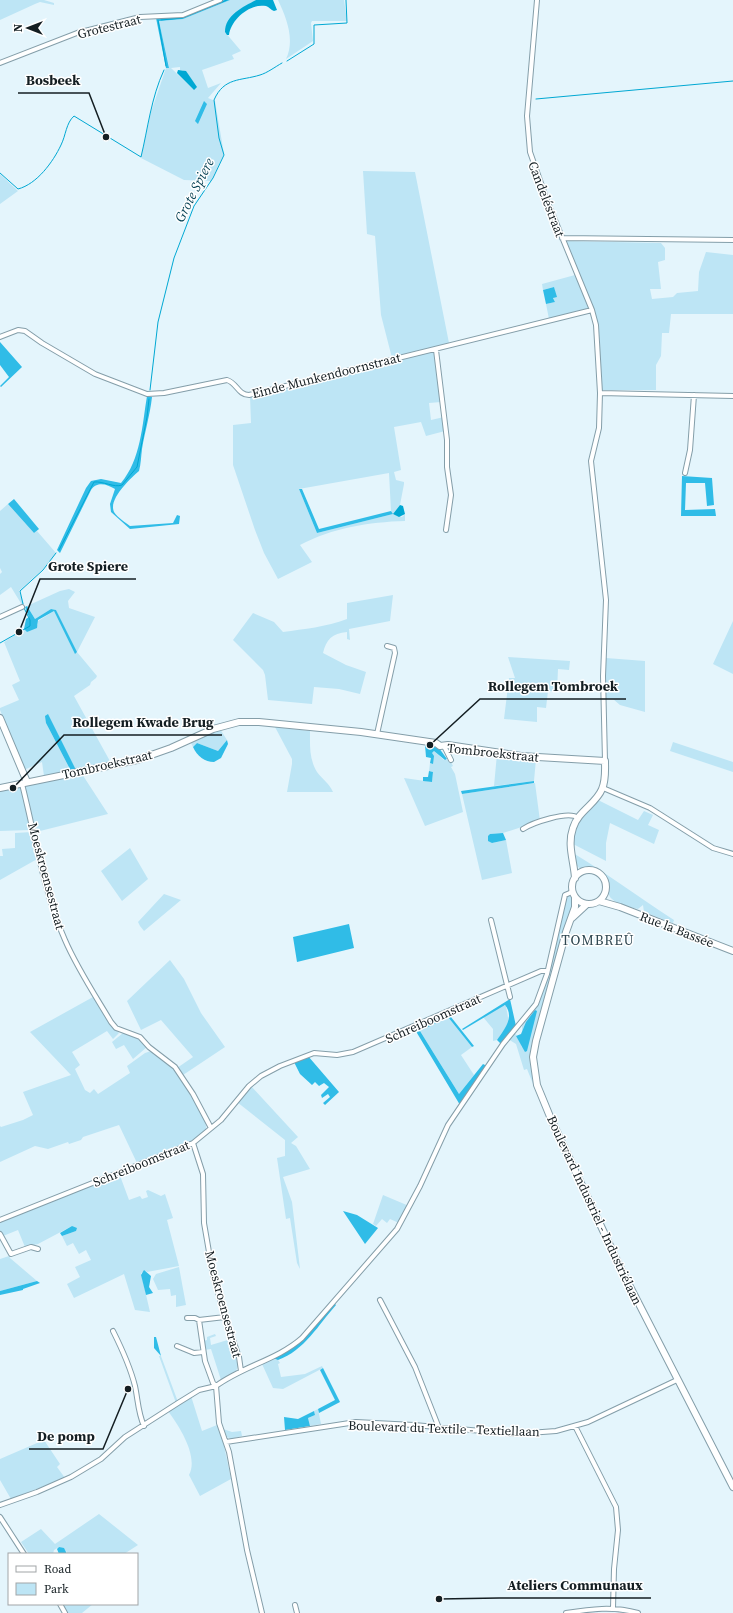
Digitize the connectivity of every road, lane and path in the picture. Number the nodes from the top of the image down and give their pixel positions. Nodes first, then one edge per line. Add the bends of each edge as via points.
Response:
1 (220, 0) edge
2 (537, 0) edge
3 (0, 63) edge
4 (562, 238) junction
5 (733, 240) edge
6 (592, 310) junction
7 (0, 337) edge
8 (436, 350) junction
9 (600, 393) junction
10 (694, 395) junction
11 (733, 396) edge
12 (685, 473) dead end
13 (446, 530) dead end
14 (22, 607) dead end
15 (0, 617) edge
16 (387, 646) dead end
17 (0, 718) edge
18 (380, 735) junction
19 (444, 746) junction
20 (451, 760) dead end
21 (605, 761) junction
22 (25, 783) junction
23 (0, 788) edge
24 (603, 788) junction
25 (578, 818) junction
26 (523, 828) dead end
27 (733, 854) edge
28 (571, 861) junction
29 (584, 871) junction
30 (575, 878) junction
31 (606, 892) junction
32 (569, 893) junction
33 (576, 898) junction
34 (599, 901) junction
35 (586, 905) junction
36 (620, 907) junction
37 (571, 919) junction
38 (491, 920) dead end
39 (733, 951) edge
40 (547, 971) junction
41 (507, 984) junction
42 (510, 997) dead end
43 (211, 1128) junction
44 (193, 1143) junction
45 (0, 1220) edge
46 (0, 1234) edge
47 (38, 1249) dead end
48 (380, 1300) dead end
49 (225, 1317) junction
50 (187, 1318) dead end
51 (199, 1320) junction
52 (113, 1331) dead end
53 (177, 1346) dead end
54 (203, 1352) junction
55 (241, 1371) junction
56 (677, 1380) junction
57 (216, 1386) junction
58 (144, 1426) junction
59 (576, 1426) junction
60 (438, 1428) junction
61 (226, 1442) junction
62 (733, 1487) edge
63 (0, 1505) edge
64 (0, 1517) edge
65 (23, 1553) edge
66 (295, 1605) dead end
67 (616, 1610) edge
68 (262, 1613) edge
69 (297, 1613) edge
70 (566, 1613) edge
71 (638, 1613) edge

1 - 3 street, Grotestraat via 183,15 140,17 78,33
2 - 4 street, Candeléstraat via 528,98 528,142 535,169
4 - 5 street
4 - 6 street, Candeléstraat
6 - 8 street, Einde Munkendoornstraat
6 - 9 street, Candeléstraat via 596,325
7 - 8 street, Einde Munkendoornstraat via 25,330 95,374 147,394 227,380 242,394 249,395
8 - 13 street via 448,446 447,467 451,495
9 - 10 street
9 - 21 street, Candeléstraat via 598,428 591,461 606,616 603,676
10 - 11 street
10 - 12 street via 690,450
14 - 15 street
16 - 18 street via 394,648 395,653
17 - 22 main road
18 - 19 main road, Tombroekstraat
18 - 22 main road, Tombroekstraat via 259,722 235,723 210,730 172,748 137,760
19 - 20 street
19 - 21 main road, Tombroekstraat via 521,756
21 - 24 main road
22 - 23 main road, Tombroekstraat
22 - 43 street, Moeskroensestraat via 48,892 73,956 111,1022 116,1028 140,1037 175,1067
24 - 25 main road
24 - 27 street via 650,808 713,848
25 - 26 street via 572,814 564,814
25 - 28 main road via 572,831
28 - 29 main road
28 - 30 main road
29 - 30 main road
29 - 31 main road via 592,870 601,875 606,883
30 - 32 main road
31 - 34 main road
31 - 36 main road, Rue la Bassée
32 - 33 main road
32 - 40 street
33 - 35 main road
33 - 37 main road, Boulevard Industriel - Industriélaan
34 - 35 main road
34 - 36 main road, Rue la Bassée
35 - 37 main road, Boulevard Industriel - Industriélaan
36 - 39 main road, Rue la Bassée
37 - 56 main road, Boulevard Industriel - Industriélaan via 536,1041 533,1057 537,1085 621,1269
38 - 41 street
40 - 41 street, Schreiboomstraat
40 - 55 street via 536,1004 503,1044 448,1125 414,1198 389,1239 302,1338 286,1350
41 - 42 street
41 - 43 street, Schreiboomstraat via 353,1052 337,1055 312,1054 280,1066 249,1086 221,1120
43 - 44 street, Schreiboomstraat
44 - 45 street, Schreiboomstraat
44 - 49 street, Moeskroensestraat via 203,1174 204,1223
46 - 47 street via 11,1254 31,1247
48 - 60 street via 415,1368
49 - 51 street
49 - 55 street, Moeskroensestraat
50 - 51 street
51 - 54 street
52 - 58 street via 129,1363
53 - 54 street via 194,1353
54 - 57 street via 213,1384
55 - 57 street
56 - 59 street, Boulevard du Textile - Textiellaan
56 - 62 main road, Boulevard Industriel - Industriélaan
57 - 58 street via 199,1390
57 - 61 street via 219,1423
58 - 63 street via 71,1477
59 - 60 street, Boulevard du Textile - Textiellaan via 532,1434
59 - 67 street via 616,1507
60 - 61 street, Boulevard du Textile - Textiellaan via 346,1423
61 - 68 street
64 - 65 street
66 - 69 street
67 - 70 street via 600,1608
67 - 71 street

